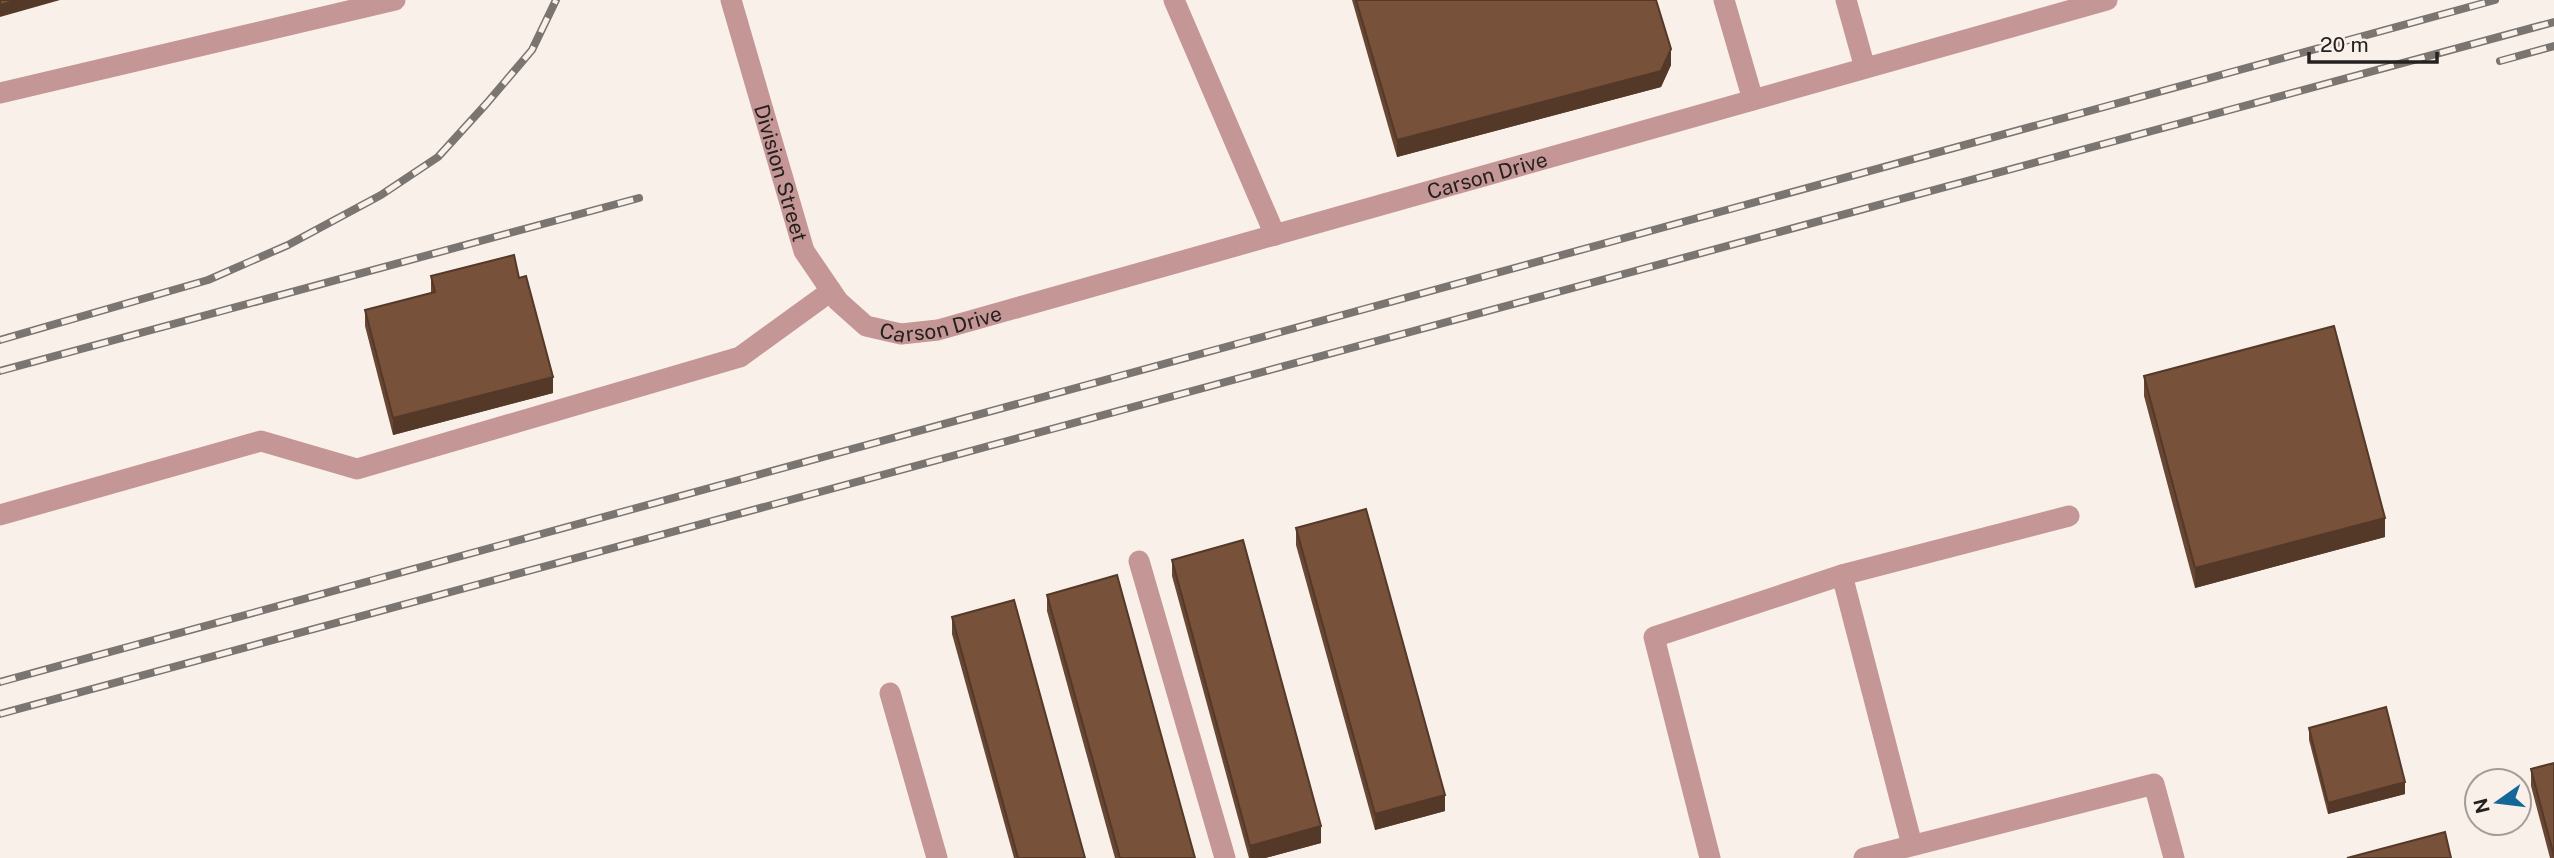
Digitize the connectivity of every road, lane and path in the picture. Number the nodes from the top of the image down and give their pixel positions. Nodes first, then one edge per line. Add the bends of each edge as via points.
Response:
1 (395, 0) edge
2 (732, 0) edge
3 (1174, 0) edge
4 (1724, 0) edge
5 (1846, 0) edge
6 (2107, 0) edge
7 (1865, 68) junction
8 (0, 93) edge
9 (1754, 100) junction
10 (1275, 235) junction
11 (831, 291) junction
12 (866, 327) joint
13 (0, 515) edge
14 (2069, 516) dead end
15 (1139, 561) dead end
16 (1842, 575) junction
17 (890, 693) dead end
18 (1912, 845) junction
19 (937, 858) edge
20 (1225, 858) edge
21 (1710, 858) edge
22 (1864, 858) edge
23 (2174, 858) edge

1 - 8 street
2 - 11 street, Division Street via 804,251
3 - 10 street
4 - 9 street
5 - 7 street
6 - 7 street, Carson Drive
7 - 9 street, Carson Drive
9 - 10 street, Carson Drive
10 - 12 street, Carson Drive via 938,330 901,334
11 - 12 street, Division Street
11 - 13 street via 740,357 357,469 261,442
14 - 16 street
15 - 20 street
16 - 18 street
16 - 21 street via 1654,637
17 - 19 street
18 - 22 street
18 - 23 street via 2154,784

